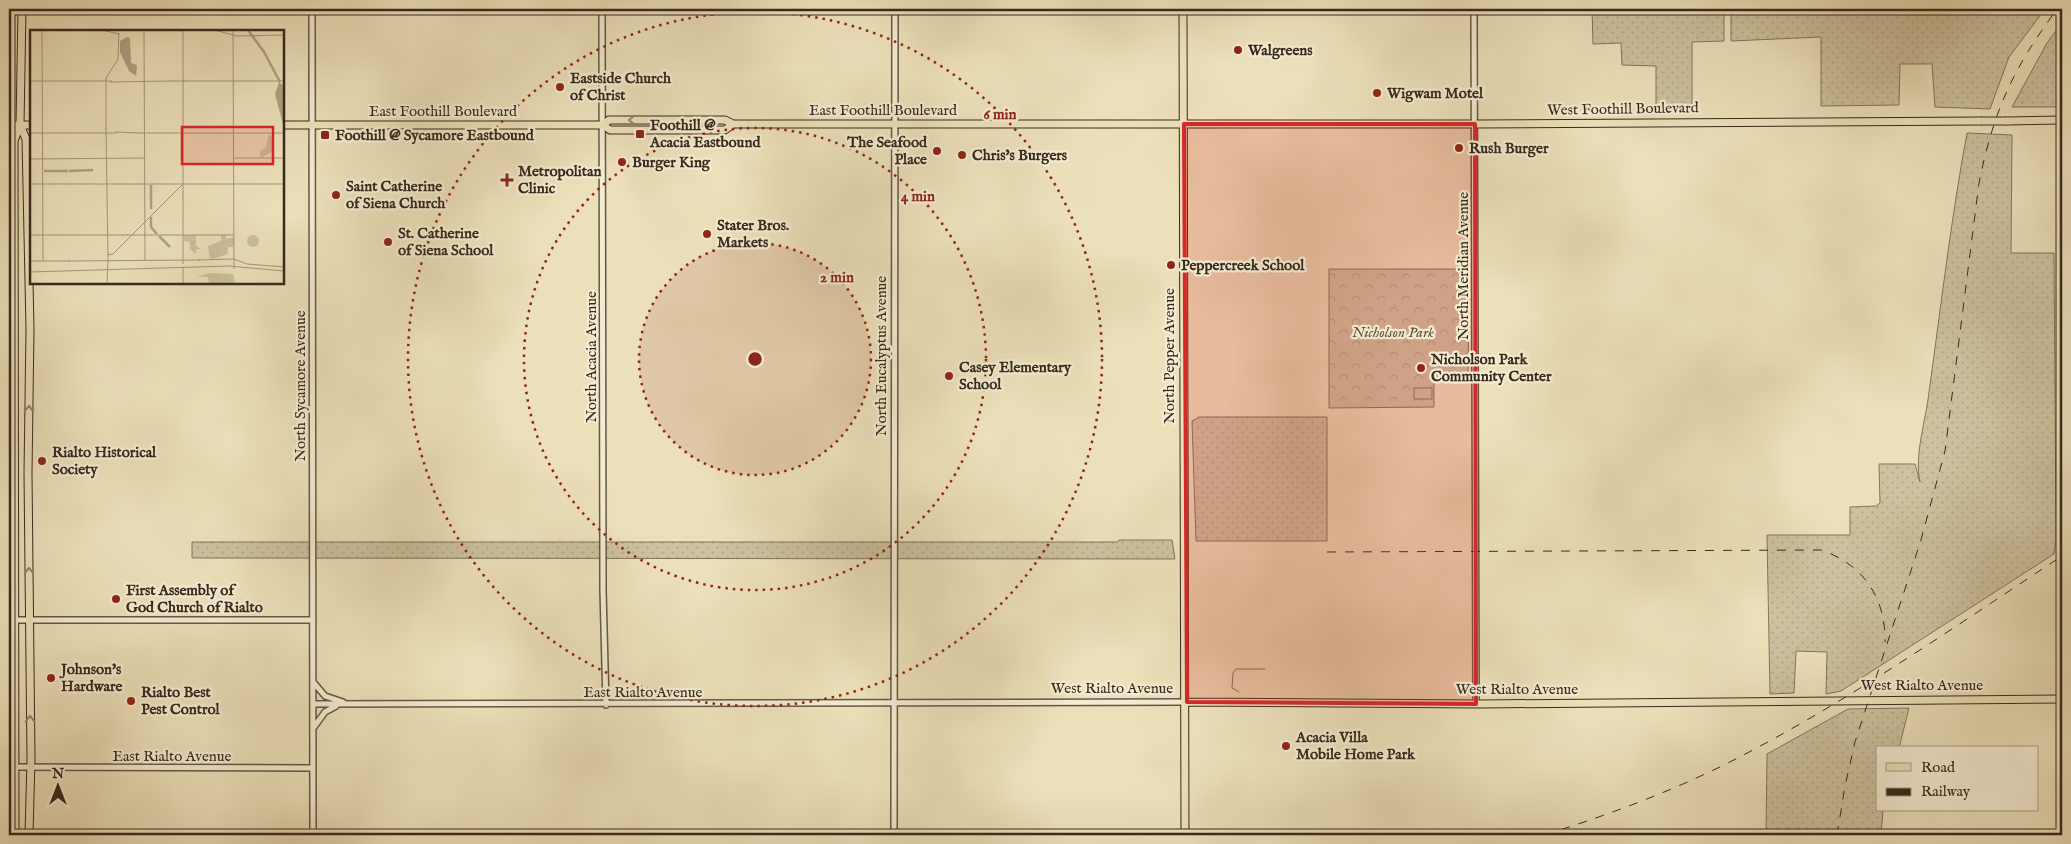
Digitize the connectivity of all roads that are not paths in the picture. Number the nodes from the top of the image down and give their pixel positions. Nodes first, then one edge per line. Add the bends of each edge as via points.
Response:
1 (22, 9) edge
2 (312, 9) edge
3 (602, 9) edge
4 (895, 9) edge
5 (1183, 9) edge
6 (1474, 9) edge
7 (2062, 120) edge
8 (894, 124) junction
9 (1184, 124) junction
10 (1475, 124) junction
11 (9, 125) edge
12 (20, 125) junction
13 (30, 125) edge
14 (284, 125) edge
15 (311, 125) junction
16 (603, 125) junction
17 (11, 620) edge
18 (29, 620) junction
19 (313, 620) junction
20 (314, 682) junction
21 (2062, 698) edge
22 (895, 702) junction
23 (972, 702) joint
24 (1187, 702) junction
25 (314, 704) junction
26 (1476, 704) junction
27 (356, 705) junction
28 (606, 705) junction
29 (313, 730) junction
30 (11, 767) edge
31 (31, 768) junction
32 (312, 768) junction
33 (15, 835) edge
34 (29, 835) edge
35 (313, 835) edge
36 (894, 835) edge
37 (1185, 835) edge

1 - 12 main road
2 - 15 street, North Sycamore Avenue
3 - 16 street, North Acacia Avenue
4 - 8 street, North Eucalyptus Avenue
5 - 9 main road, North Pepper Avenue
6 - 10 street, North Meridian Avenue
7 - 10 main road, West Foothill Boulevard, bridge
8 - 9 main road, East Foothill Boulevard
8 - 16 main road, East Foothill Boulevard via 733,124 725,130 610,130
8 - 22 street, North Eucalyptus Avenue
9 - 10 main road, West Foothill Boulevard
9 - 24 main road, North Pepper Avenue
10 - 26 street, North Meridian Avenue
11 - 12 main road
12 - 13 main road
12 - 17 main road via 14,141
18 -> 12 main road via 30,329 26,139
14 - 15 main road, East Foothill Boulevard
15 - 16 main road, East Foothill Boulevard
15 - 19 street, North Sycamore Avenue
16 - 28 street, North Acacia Avenue
17 - 18 street
17 - 30 main road
18 - 19 street
31 -> 18 main road
19 - 20 street, North Sycamore Avenue
20 - 25 street, North Sycamore Avenue
20 - 27 street via 325,696
21 - 26 main road, West Rialto Avenue
22 - 23 street, East Rialto Avenue
22 - 28 street, East Rialto Avenue
22 - 36 street, North Eucalyptus Avenue
23 - 24 street, West Rialto Avenue
24 - 26 main road, West Rialto Avenue
24 - 37 main road, North Pepper Avenue
25 - 27 street, East Rialto Avenue
25 - 29 street, North Sycamore Avenue
27 - 28 street, East Rialto Avenue
27 - 29 street via 332,708 320,716
29 - 32 street, North Sycamore Avenue
30 - 31 street
30 - 33 main road
31 - 32 street, East Rialto Avenue
31 - 34 main road
32 - 35 street, North Sycamore Avenue

